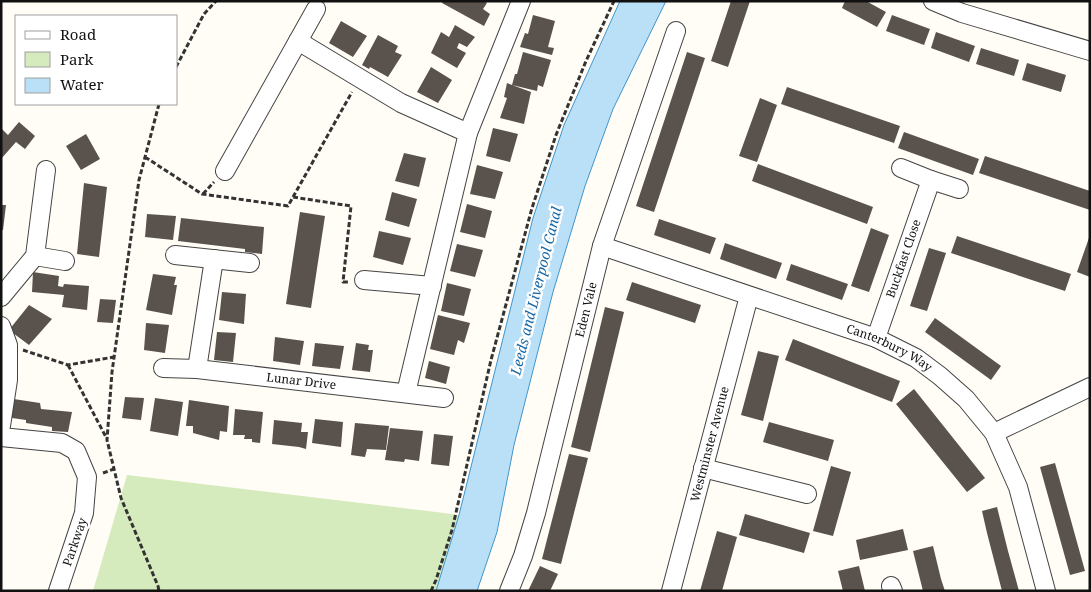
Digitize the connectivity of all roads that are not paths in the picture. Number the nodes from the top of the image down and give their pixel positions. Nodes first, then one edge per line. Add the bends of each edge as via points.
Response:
1 (521, 1) edge
2 (932, 1) edge
3 (316, 9) dead end
4 (676, 31) dead end
5 (298, 40) junction
6 (1090, 51) edge
7 (468, 133) junction
8 (901, 168) dead end
9 (46, 170) dead end
10 (225, 171) dead end
11 (930, 180) junction
12 (959, 189) dead end
13 (602, 246) junction
14 (175, 254) dead end
15 (35, 256) junction
16 (214, 259) junction
17 (65, 261) dead end
18 (250, 263) dead end
19 (364, 280) road end
20 (432, 286) junction
21 (1, 296) edge
22 (749, 296) junction
23 (1, 326) edge
24 (876, 338) junction
25 (163, 368) dead end
26 (196, 369) junction
27 (1090, 387) edge
28 (406, 393) junction
29 (444, 398) dead end
30 (1, 426) edge
31 (994, 433) junction
32 (1, 437) edge
33 (703, 468) junction
34 (807, 494) dead end
35 (58, 591) edge
36 (509, 591) edge
37 (671, 591) edge
38 (1046, 591) edge

1 - 7 street
2 - 6 street
3 - 5 street
4 - 13 street, Eden Vale
5 - 7 street via 401,103
5 - 10 street
7 - 20 street
8 - 11 street
9 - 15 street
11 - 12 street
11 - 24 street, Buckfast Close
13 - 22 street, Canterbury Way
13 - 36 street, Eden Vale via 536,513
14 - 16 street
15 - 17 street
15 - 21 street
16 - 18 street
16 - 26 street
19 - 20 street
20 - 28 street
22 - 24 street, Canterbury Way
22 - 33 street, Westminster Avenue
23 - 30 street via 8,344 8,380
24 - 31 street, Canterbury Way via 916,358 940,376 966,399
25 - 26 street, Lunar Drive
26 - 28 street, Lunar Drive
27 - 31 street
28 - 29 street, Lunar Drive
31 - 38 street, Canterbury Way via 1018,488
32 - 35 street, Parkway via 62,443 76,451 87,477 84,514
33 - 34 street
33 - 37 street, Westminster Avenue

